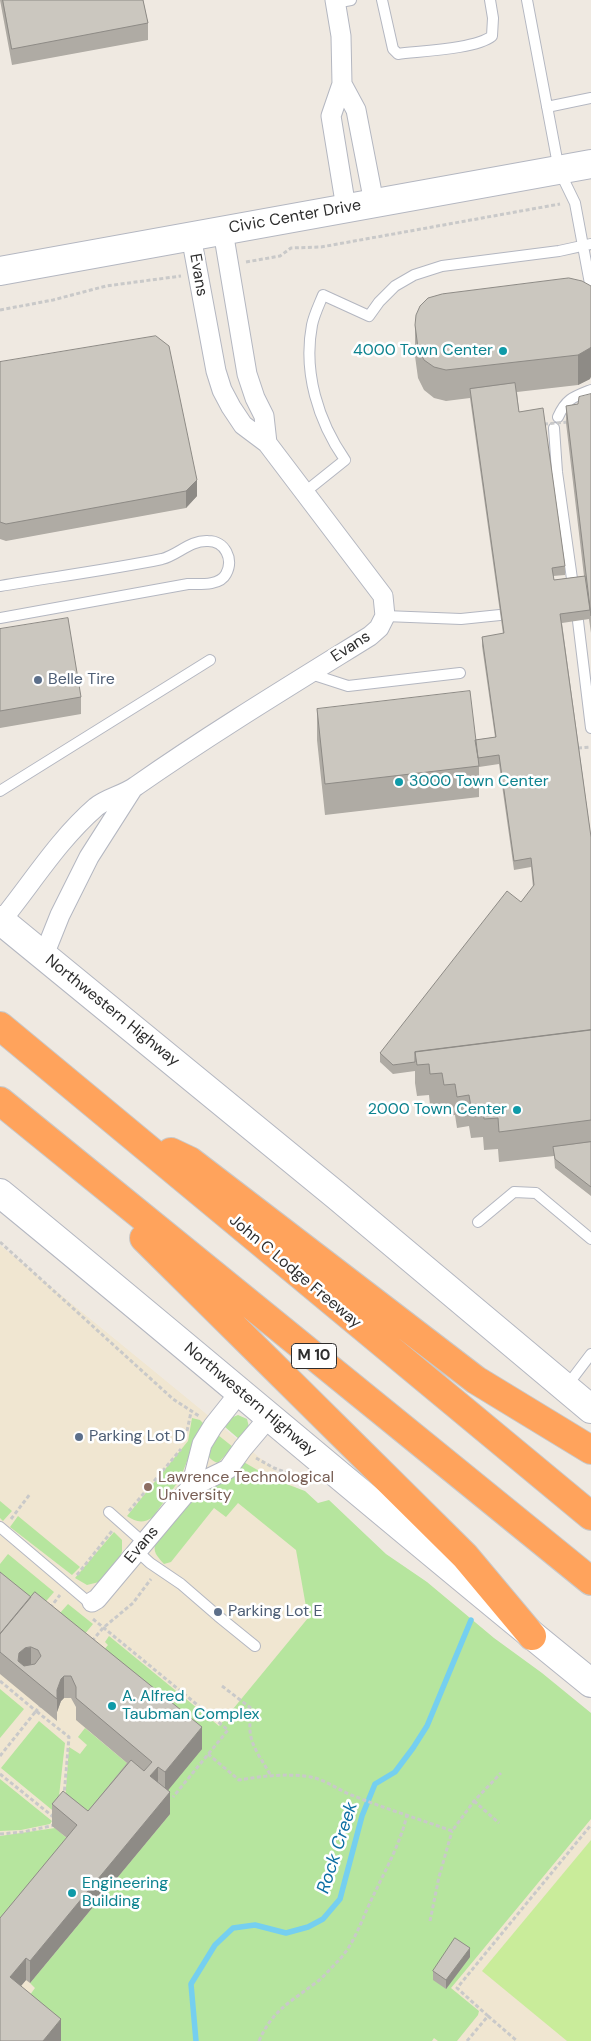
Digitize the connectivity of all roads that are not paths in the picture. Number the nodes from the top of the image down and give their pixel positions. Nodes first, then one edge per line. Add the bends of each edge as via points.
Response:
1 (382, 0) edge
2 (490, 0) edge
3 (527, 0) edge
4 (340, 1) edge
5 (342, 84) junction
6 (591, 98) edge
7 (547, 107) junction
8 (591, 164) edge
9 (558, 170) junction
10 (374, 203) junction
11 (346, 208) junction
12 (223, 231) junction
13 (191, 236) junction
14 (587, 244) edge
15 (0, 271) edge
16 (591, 289) edge
17 (591, 390) edge
18 (558, 417) dead end
19 (549, 426) road end
20 (267, 443) junction
21 (306, 492) junction
22 (0, 586) edge
23 (573, 586) edge
24 (500, 615) edge
25 (384, 616) junction
26 (0, 618) edge
27 (578, 621) edge
28 (210, 660) dead end
29 (460, 673) dead end
30 (310, 674) junction
31 (591, 728) edge
32 (133, 788) junction
33 (0, 791) edge
34 (1, 921) edge
35 (44, 955) junction
36 (0, 1026) edge
37 (0, 1101) edge
38 (36, 1132) junction
39 (126, 1132) junction
40 (0, 1193) edge
41 (478, 1222) dead end
42 (591, 1239) edge
43 (591, 1354) edge
44 (565, 1388) junction
45 (240, 1392) junction
46 (591, 1409) edge
47 (270, 1416) junction
48 (591, 1450) edge
49 (191, 1487) junction
50 (109, 1512) dead end
51 (591, 1516) edge
52 (1, 1528) edge
53 (141, 1547) junction
54 (591, 1581) edge
55 (90, 1609) joint
56 (532, 1636) junction
57 (255, 1646) dead end
58 (591, 1683) edge

1 - 2 lane via 392,49 398,54 487,40 492,36
3 - 7 lane
4 - 5 street
5 - 10 street via 356,110
5 - 11 street via 331,116
6 - 7 lane
7 - 9 lane
8 - 9 main road, Civic Center Drive
9 - 10 main road, Civic Center Drive
9 - 14 lane via 576,203
10 - 11 main road, Civic Center Drive
11 - 12 main road, Civic Center Drive
12 - 13 main road, Civic Center Drive
12 - 20 street, Evans via 248,374 264,416
13 - 15 main road, Civic Center Drive
13 - 20 street, Evans via 222,390 243,425
14 - 16 lane
14 - 21 lane via 559,251 442,266 414,275 395,286 369,316 323,295 312,324 310,364 322,419 345,460
17 - 18 lane via 571,398
19 - 23 lane
20 - 21 street, Evans
21 - 25 street, Evans via 383,596
22 - 26 lane via 164,558 192,544 208,541 228,552 230,561 226,574 212,583 188,584
24 - 25 lane via 461,619
25 - 30 street, Evans via 379,628 370,636
27 - 31 lane
28 - 33 lane
29 - 30 lane via 348,686
30 - 32 street, Evans
32 - 34 street, Evans via 98,806 84,819 51,854
32 - 35 street, Evans via 89,857
34 - 35 main road, Northwestern Highway
35 - 44 main road, Northwestern Highway via 338,1196
36 - 39 highway, John C Lodge Freeway
37 - 38 highway, M 10
38 - 54 highway, M 10
38 - 56 highway via 464,1556
39 - 48 highway via 190,1161 476,1380
39 - 51 highway, John C Lodge Freeway
40 - 45 main road, Northwestern Highway
41 - 42 lane via 514,1192 536,1193
43 - 44 lane
44 - 46 main road, Northwestern Highway
45 - 47 main road, Northwestern Highway
45 - 49 street, Evans via 202,1444
47 - 49 street, Evans via 228,1469
47 - 56 main road, Northwestern Highway
49 - 53 street, Evans
50 - 53 lane
52 - 55 lane via 86,1600
53 - 55 street, Evans
53 - 57 lane via 159,1569
56 - 58 main road, Northwestern Highway

